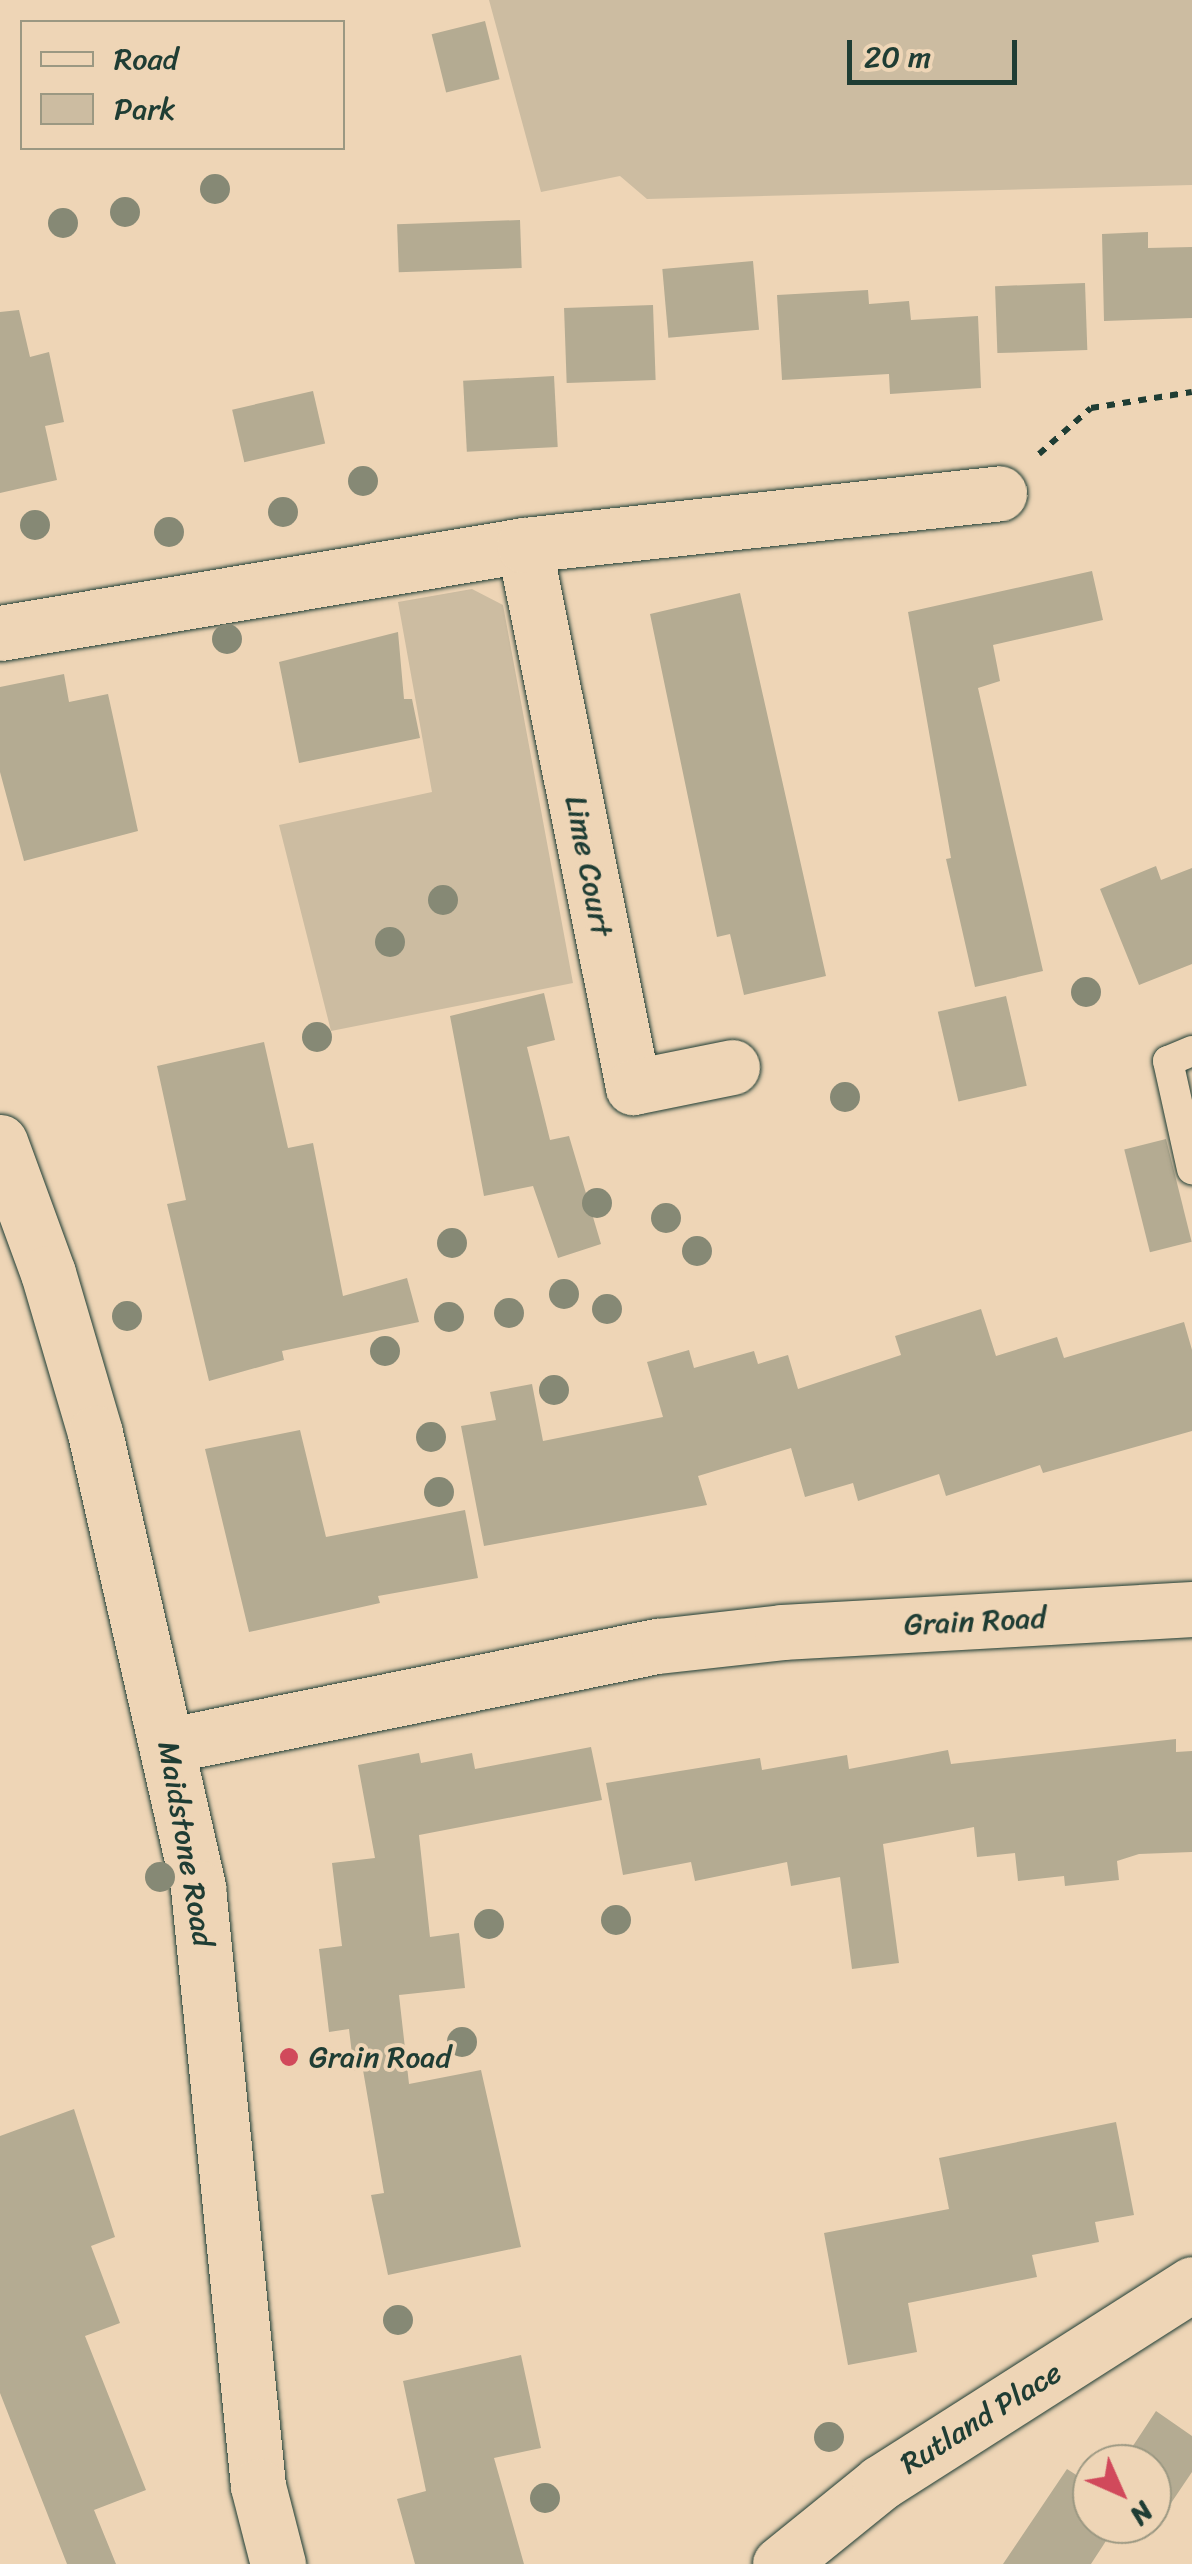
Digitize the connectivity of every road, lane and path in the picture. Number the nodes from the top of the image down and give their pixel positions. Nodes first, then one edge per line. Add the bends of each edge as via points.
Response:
1 (1192, 392) edge
2 (999, 493) joint
3 (524, 545) junction
4 (0, 633) edge
5 (1192, 1051) edge
6 (732, 1067) dead end
7 (0, 1142) edge
8 (1192, 1169) edge
9 (1192, 1609) edge
10 (170, 1745) junction
11 (1192, 2284) edge
12 (278, 2564) edge
13 (780, 2564) edge

1 - 2 path via 1091,408
2 - 3 street
3 - 4 street
3 - 6 street, Lime Court via 633,1088
5 - 8 lane via 1168,1060
7 - 10 street, Maidstone Road via 95,1433
9 - 10 street, Grain Road via 782,1632 658,1646
10 - 12 street, Maidstone Road via 198,1888 258,2486
11 - 13 street, Rutland Place via 880,2482

